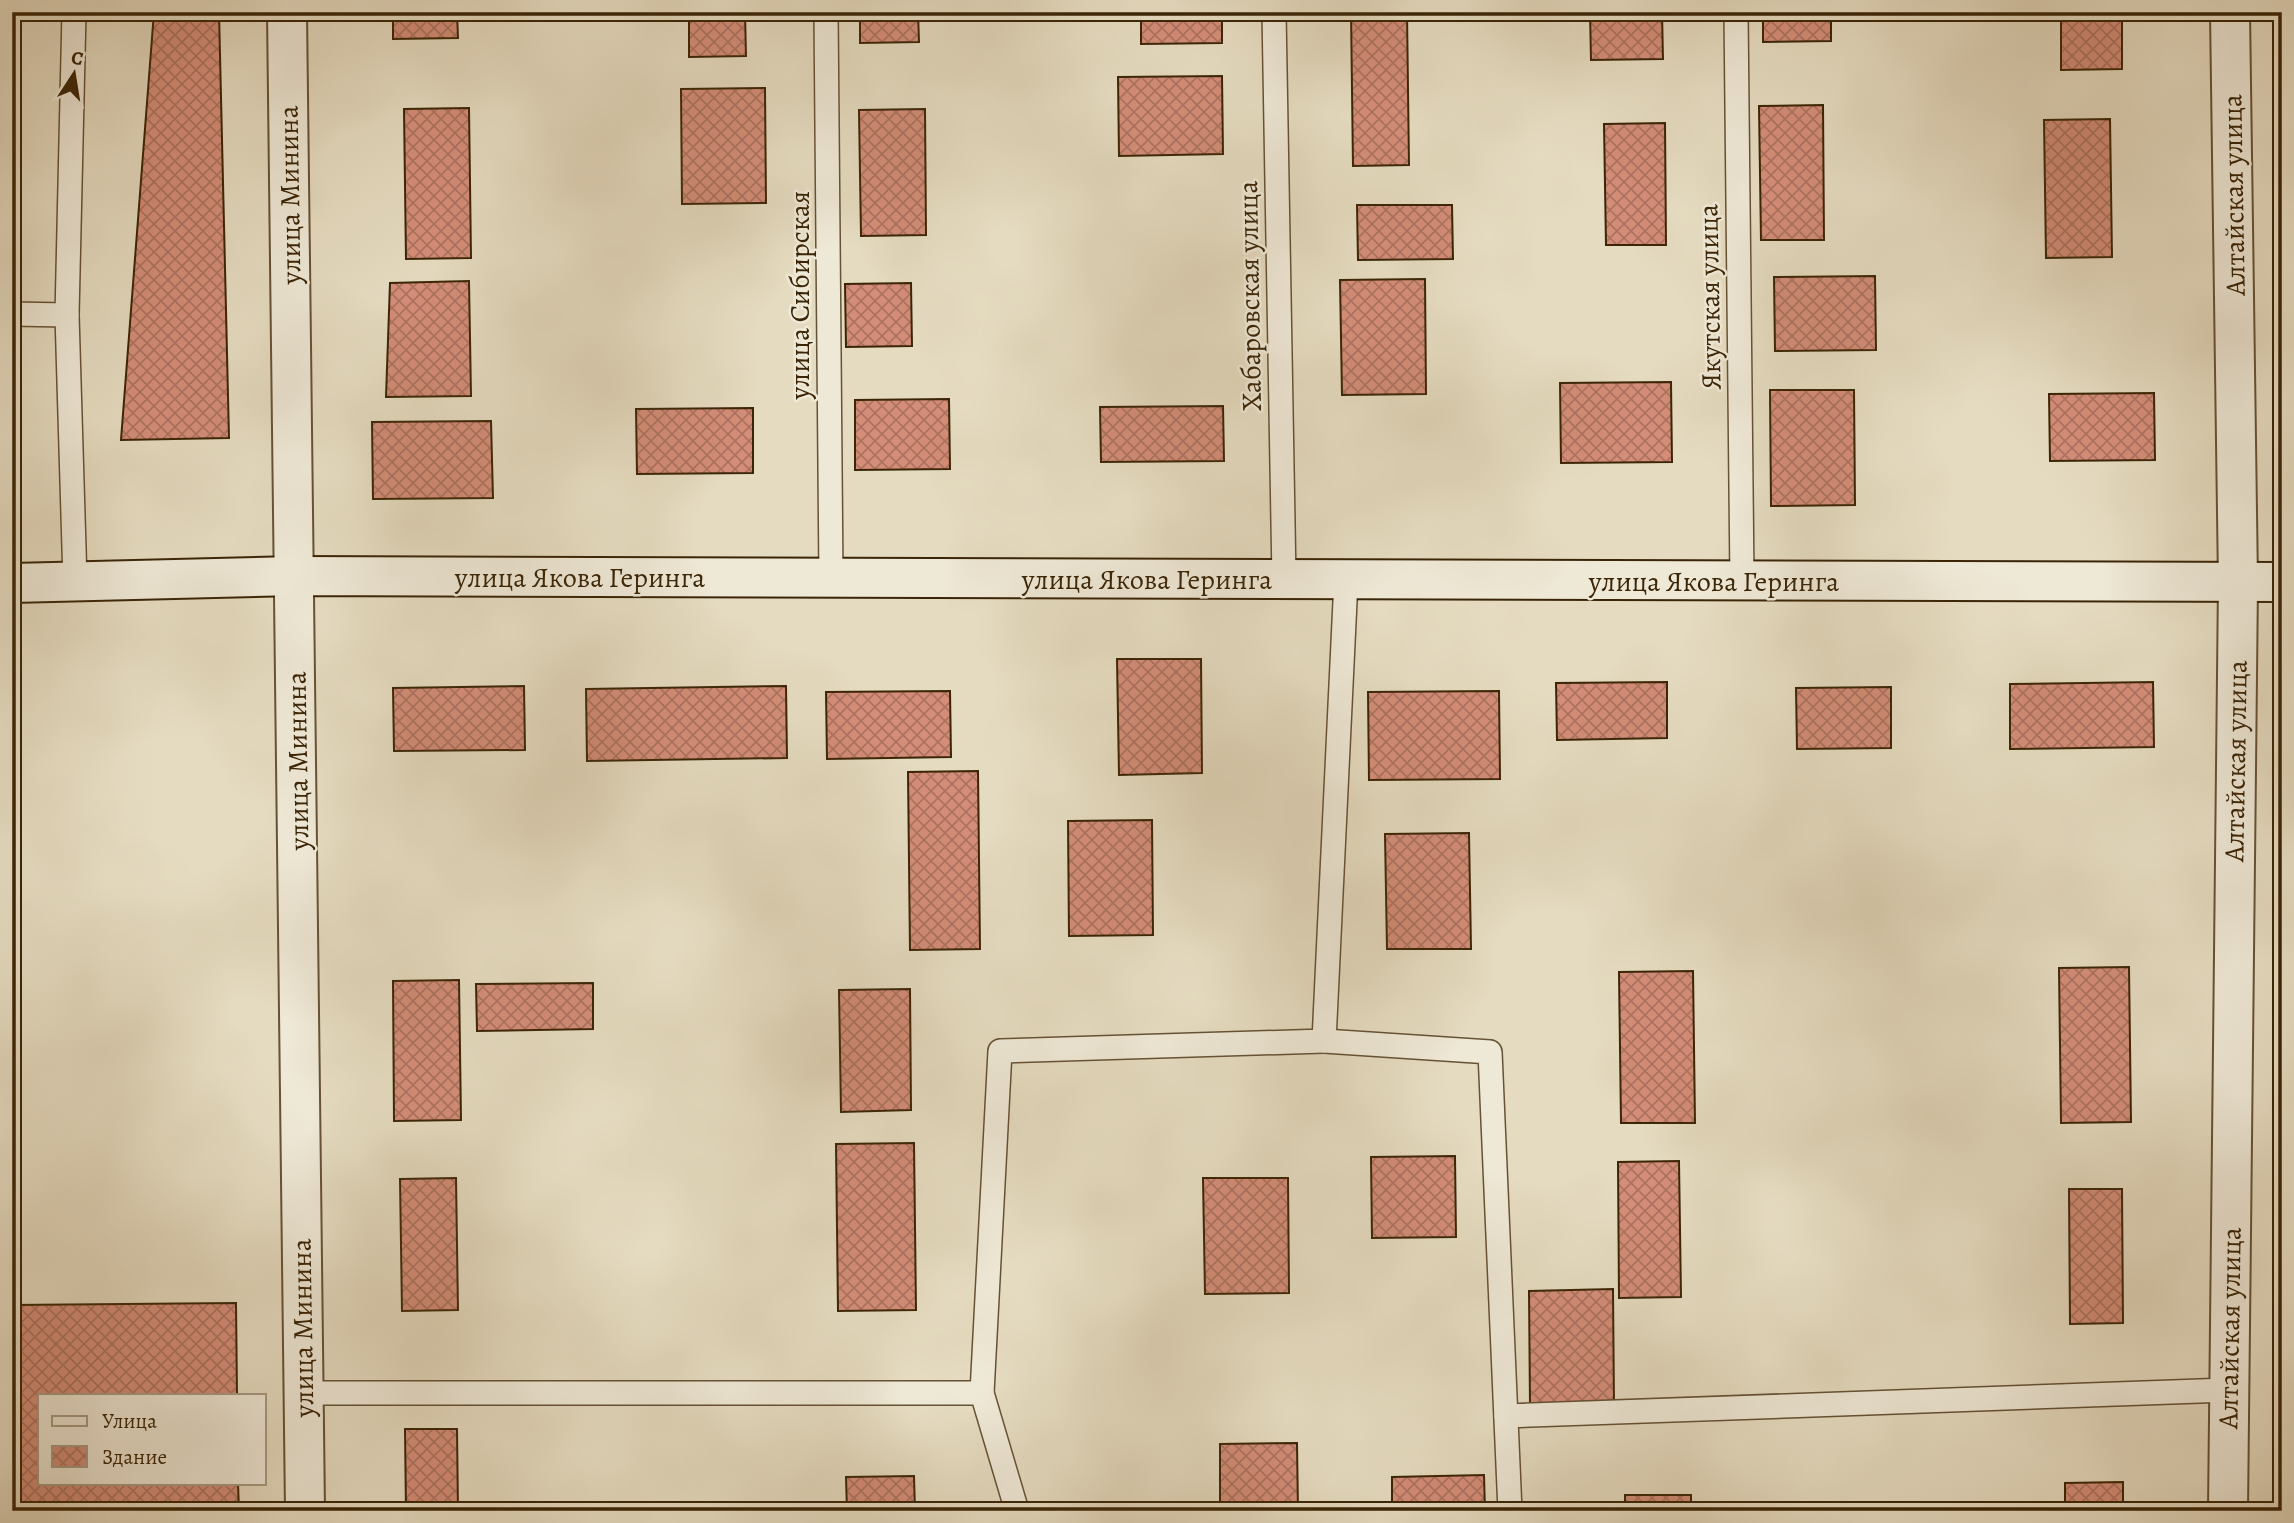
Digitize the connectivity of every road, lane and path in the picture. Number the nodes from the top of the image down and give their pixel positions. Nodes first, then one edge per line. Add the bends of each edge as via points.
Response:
1 (74, 12) edge
2 (286, 12) edge
3 (826, 12) edge
4 (1274, 12) edge
5 (1736, 12) edge
6 (2230, 12) edge
7 (12, 314) edge
8 (68, 315) junction
9 (295, 576) junction
10 (831, 578) junction
11 (1283, 580) junction
12 (1346, 580) junction
13 (1742, 581) junction
14 (75, 582) junction
15 (2282, 582) edge
16 (12, 583) edge
17 (2238, 583) junction
18 (1324, 1041) junction
19 (2228, 1390) junction
20 (303, 1393) junction
21 (982, 1393) junction
22 (1506, 1416) junction
23 (305, 1511) edge
24 (1017, 1511) edge
25 (1510, 1511) edge
26 (2228, 1511) edge

1 - 8 lane
2 - 9 street, улица Минина
3 - 10 lane, улица Сибирская
4 - 11 lane, Хабаровская улица
5 - 13 lane, Якутская улица
6 - 17 street, Алтайская улица
7 - 8 lane
8 - 14 lane
9 - 10 street, улица Якова Геринга
9 - 14 street, улица Якова Геринга
9 - 20 street, улица Минина
10 - 11 street, улица Якова Геринга
11 - 12 street, улица Якова Геринга
12 - 13 street, улица Якова Геринга
12 - 18 lane
13 - 17 street, улица Якова Геринга
14 - 16 street, улица Якова Геринга
15 - 17 street, улица Якова Геринга
17 - 19 street, Алтайская улица
18 - 21 lane via 1000,1051
18 - 22 lane via 1490,1052
19 - 22 lane
19 - 26 street, Алтайская улица
20 - 21 lane
20 - 23 street, улица Минина
21 - 24 lane
22 - 25 lane

